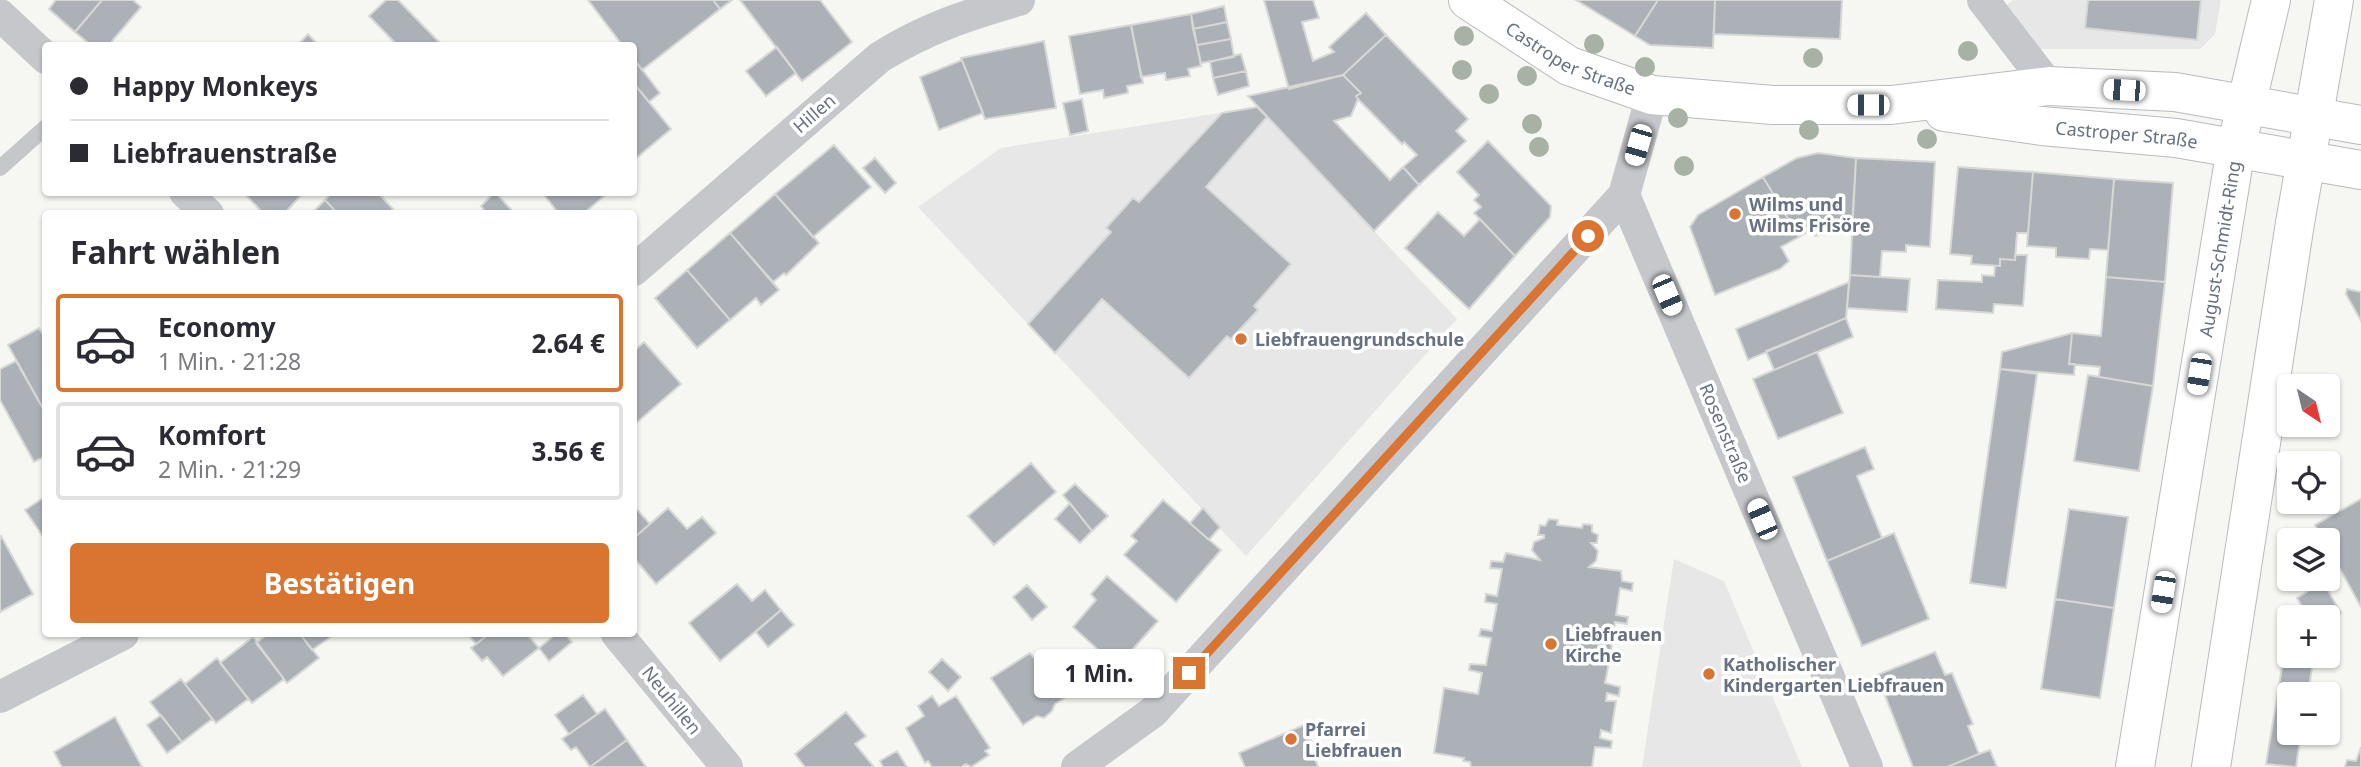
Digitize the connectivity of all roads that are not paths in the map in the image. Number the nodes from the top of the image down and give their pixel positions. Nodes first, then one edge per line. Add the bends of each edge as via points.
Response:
1 (1019, 0) edge
2 (1468, 0) edge
3 (1983, 0) edge
4 (2271, 0) edge
5 (2334, 0) edge
6 (0, 15) edge
7 (42, 54) edge
8 (2049, 86) junction
9 (1652, 95) junction
10 (1891, 105) junction
11 (2245, 105) junction
12 (2313, 118) junction
13 (2361, 125) edge
14 (42, 130) edge
15 (2236, 148) junction
16 (2308, 162) junction
17 (0, 167) edge
18 (2361, 170) edge
19 (1624, 195) junction
20 (189, 196) edge
21 (204, 210) edge
22 (637, 267) edge
23 (117, 637) edge
24 (619, 637) edge
25 (0, 697) edge
26 (727, 767) edge
27 (1077, 767) edge
28 (1867, 767) edge
29 (2135, 767) edge
30 (2211, 767) edge

1 - 22 street, Hillen via 920,32 880,57
2 - 9 main road, Castroper Straße via 1569,66
3 - 8 street
4 - 11 main road, August-Schmidt-Ring
5 - 12 main road
6 - 7 street
8 - 10 main road, Castroper Straße
8 - 11 main road, Castroper Straße via 2175,92
9 - 10 main road, Castroper Straße via 1773,105
9 - 19 street
10 - 15 main road, Castroper Straße
11 - 12 main road, Castroper Straße
11 - 15 main road, August-Schmidt-Ring
12 - 13 main road, Castroper Straße
12 - 16 main road
14 - 17 lane
15 - 16 main road, Castroper Straße
15 - 29 main road, August-Schmidt-Ring
16 - 18 main road, Castroper Straße
16 - 30 main road
19 - 27 street via 1153,712
19 - 28 street, Rosenstraße
20 - 21 street
23 - 25 street
24 - 26 street, Neuhillen

